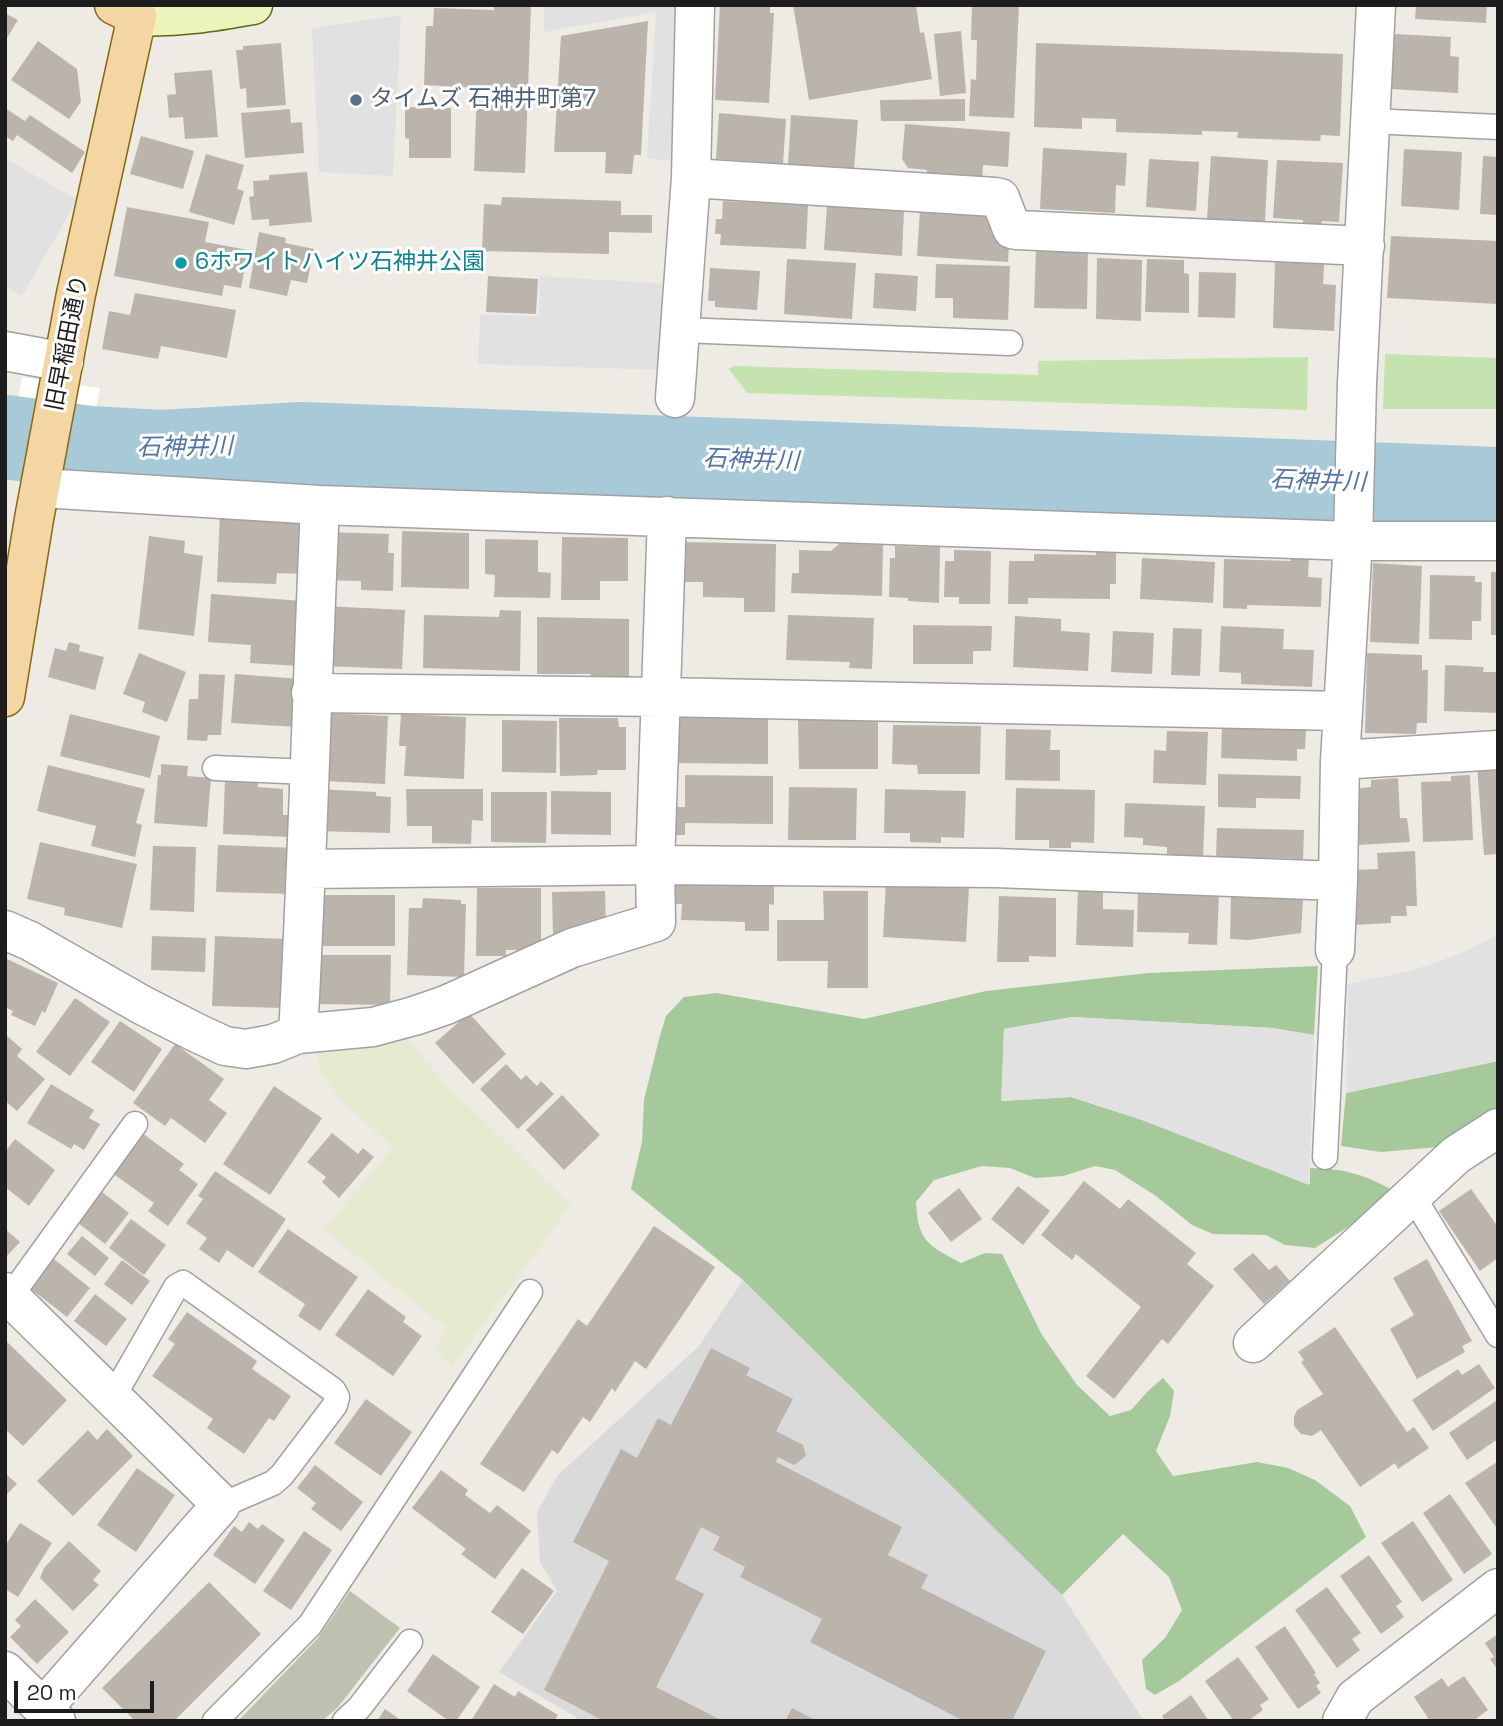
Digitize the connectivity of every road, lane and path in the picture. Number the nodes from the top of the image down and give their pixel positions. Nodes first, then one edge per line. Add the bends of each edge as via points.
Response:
1 (253, 5) edge
2 (695, 5) edge
3 (1376, 5) edge
4 (125, 11) edge
5 (1371, 121) junction
6 (1498, 127) edge
7 (691, 178) junction
8 (1365, 246) junction
9 (681, 330) junction
10 (1010, 342) dead end
11 (5, 351) edge
12 (62, 372) junction
13 (675, 398) dead end
14 (42, 481) junction
15 (320, 505) junction
16 (667, 516) junction
17 (1353, 529) junction
18 (1498, 541) edge
19 (311, 693) junction
20 (5, 697) edge
21 (662, 697) junction
22 (1343, 711) junction
23 (1498, 750) edge
24 (1340, 760) junction
25 (215, 768) dead end
26 (309, 772) junction
27 (655, 865) junction
28 (307, 869) junction
29 (1338, 881) junction
30 (5, 930) edge
31 (1335, 950) joint
32 (298, 1034) junction
33 (135, 1124) dead end
34 (1498, 1128) edge
35 (1325, 1157) dead end
36 (1412, 1195) junction
37 (530, 1292) dead end
38 (8, 1295) edge
39 (1498, 1335) edge
40 (1253, 1343) dead end
41 (113, 1397) junction
42 (220, 1506) junction
43 (1498, 1588) edge
44 (410, 1642) dead end
45 (5, 1671) edge
46 (50, 1714) edge
47 (215, 1721) edge
48 (345, 1721) edge
49 (1342, 1721) edge

1 - 4 street via 165,18
2 - 7 street
3 - 5 street
4 - 12 main road, 旧早稲田通り
5 - 6 lane
5 - 8 street
7 - 8 street via 995,197 1000,198 1012,229 1017,230
7 - 9 street
8 - 17 street
9 - 10 lane
9 - 13 street
11 - 12 street
12 - 14 main road, 旧早稲田通り
14 - 15 street
14 - 20 main road, 旧早稲田通り
15 - 16 street
15 - 19 street
16 - 17 street
16 - 21 street
17 - 18 street
17 - 22 street
19 - 21 street
19 - 26 street
21 - 22 street
21 - 27 street
22 - 24 street
23 - 24 street
24 - 29 street
25 - 26 lane
26 - 28 street
27 - 28 street
27 - 29 street via 996,868
27 - 32 street via 656,922 572,948 414,1016 373,1027
28 - 32 street
29 - 31 street
30 - 32 street via 225,1046 246,1049
31 - 35 lane
33 - 38 lane
34 - 36 street via 1456,1155
36 - 39 lane
36 - 40 street
37 - 47 lane via 310,1625
38 - 41 street
41 - 42 street
41 - 42 lane via 176,1287 183,1283 333,1390 335,1405 282,1475 263,1489
42 - 46 street
43 - 49 street via 1354,1698
44 - 48 lane
45 - 46 street

